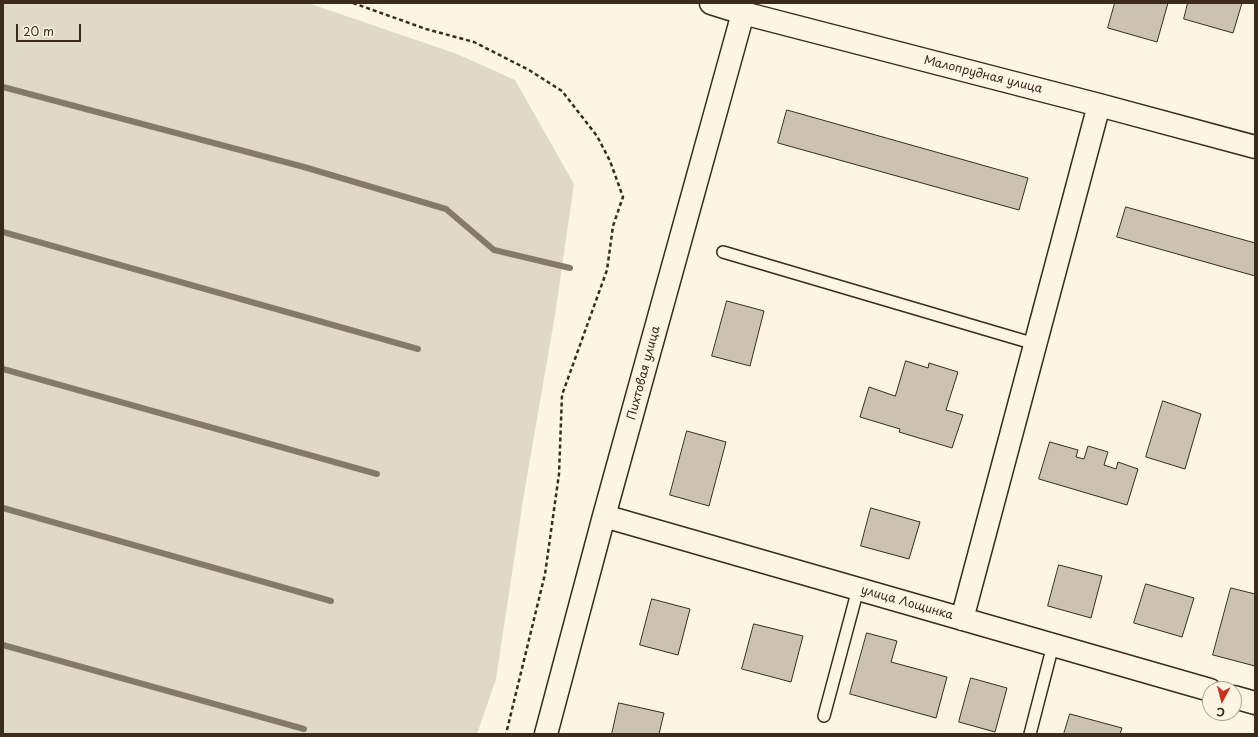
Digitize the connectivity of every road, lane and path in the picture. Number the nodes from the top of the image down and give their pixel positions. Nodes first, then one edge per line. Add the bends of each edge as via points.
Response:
1 (353, 3) edge
2 (712, 3) edge
3 (743, 13) junction
4 (1099, 105) junction
5 (1255, 147) edge
6 (723, 252) dead end
7 (1035, 344) junction
8 (604, 516) junction
9 (858, 589) junction
10 (962, 619) junction
11 (1052, 645) junction
12 (1202, 688) edge
13 (1242, 699) edge
14 (1255, 703) edge
15 (824, 716) dead end
16 (506, 734) edge
17 (546, 734) edge
18 (1030, 734) edge

1 - 16 path via 426,29 474,42 529,70 562,91 597,136 610,161 623,197 613,226 607,270 562,395 559,474 545,574
2 - 3 street, Малопрудная улица
3 - 4 street, Малопрудная улица
3 - 8 street, Пихтовая улица
4 - 5 street, Малопрудная улица
4 - 7 street
6 - 7 lane
7 - 10 street
8 - 9 street, улица Лощинка
8 - 17 street, Пихтовая улица
9 - 10 street, улица Лощинка
9 - 15 lane
10 - 11 street, улица Лощинка
11 - 12 street, улица Лощинка
11 - 18 lane
13 - 14 street

